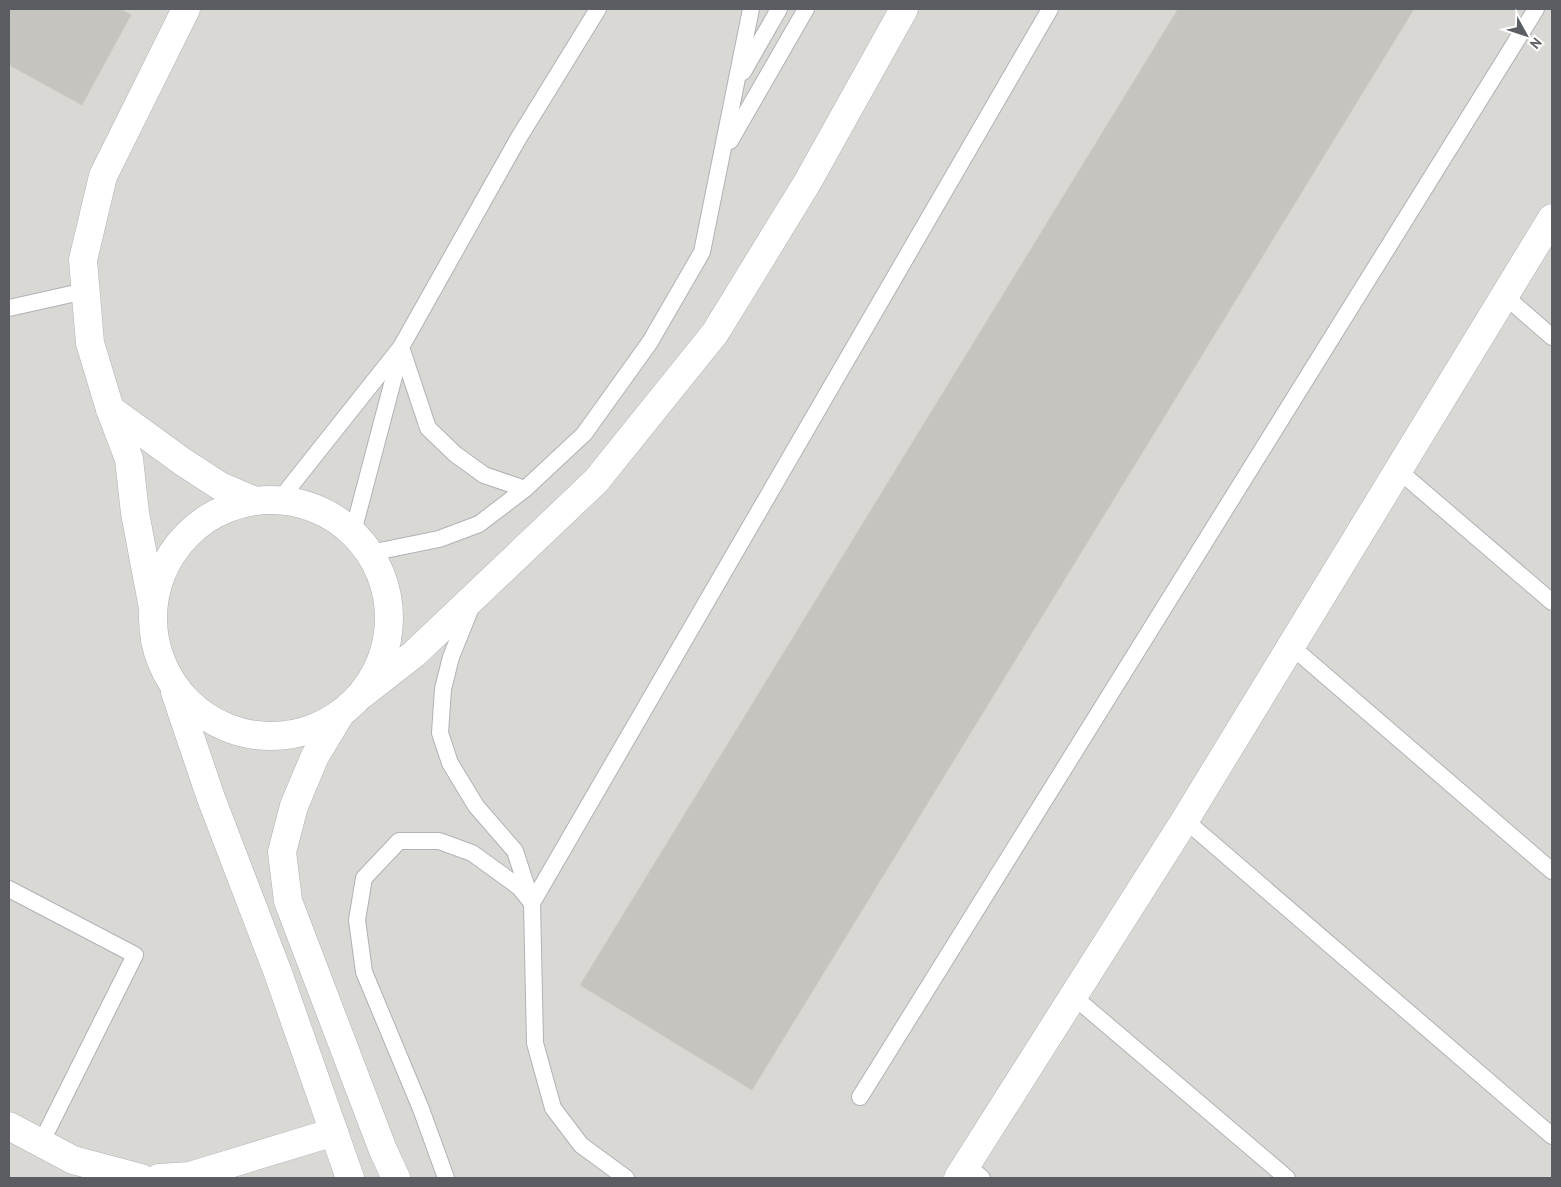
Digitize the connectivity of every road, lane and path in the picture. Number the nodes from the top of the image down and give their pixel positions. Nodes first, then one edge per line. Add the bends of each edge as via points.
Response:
1 (186, 9) edge
2 (598, 9) edge
3 (779, 9) edge
4 (806, 9) edge
5 (904, 9) edge
6 (1050, 9) edge
7 (1536, 9) edge
8 (751, 13) edge
9 (736, 82) junction
10 (722, 155) junction
11 (1552, 218) edge
12 (85, 291) junction
13 (1504, 296) junction
14 (9, 308) edge
15 (1552, 337) edge
16 (401, 347) junction
17 (110, 409) junction
18 (1398, 470) junction
19 (525, 489) junction
20 (268, 499) junction
21 (361, 542) junction
22 (477, 594) junction
23 (1552, 602) edge
24 (153, 608) junction
25 (1291, 646) junction
26 (172, 684) junction
27 (351, 703) junction
28 (1185, 820) junction
29 (1552, 871) edge
30 (9, 888) edge
31 (532, 902) junction
32 (1073, 996) junction
33 (860, 1097) dead end
34 (9, 1126) edge
35 (334, 1132) junction
36 (1552, 1136) edge
37 (42, 1143) junction
38 (969, 1174) edge
39 (141, 1178) edge
40 (159, 1178) edge
41 (350, 1178) edge
42 (396, 1178) edge
43 (446, 1178) edge
44 (626, 1178) edge
45 (1287, 1178) edge

1 - 12 street via 103,176 83,260
2 - 16 lane via 518,139
3 - 9 lane
4 - 10 lane
5 - 22 street via 807,183 714,333 596,481
6 - 31 lane
7 - 33 lane
8 - 9 lane
9 - 10 lane
10 - 19 lane via 702,252 650,342 584,434
11 - 13 street
12 - 14 lane
12 - 17 street via 90,343
13 - 15 lane
13 - 18 street
16 - 19 lane via 428,428 455,454 484,475
16 - 20 lane
16 - 21 lane
17 - 20 street via 220,486
17 - 24 street via 129,458 135,513
18 - 23 lane
18 - 25 street
19 - 21 lane via 479,524 439,539
20 - 21 street via 307,505 332,516
20 - 24 street via 230,507 206,519 186,536 169,558 158,582
21 - 27 street via 382,576 389,618 381,660
22 - 27 street via 414,654
22 - 31 lane via 451,656 443,689 440,733 450,763 476,806 515,851
24 - 26 street via 160,660
25 - 28 street
25 - 29 lane
26 - 27 street via 202,714 220,725 262,736 304,731 324,723
26 - 35 street
27 - 42 street via 315,756 294,806 282,852 288,901
28 - 32 street
28 - 36 lane
30 - 37 lane via 136,955
31 - 43 lane via 519,887 472,853 439,841 399,841 364,878 357,920 364,972
31 - 44 lane via 535,1043 554,1108 581,1145
32 - 38 street
32 - 45 lane
34 - 37 street
35 - 40 street via 190,1176
35 - 41 street
37 - 39 street via 73,1160

